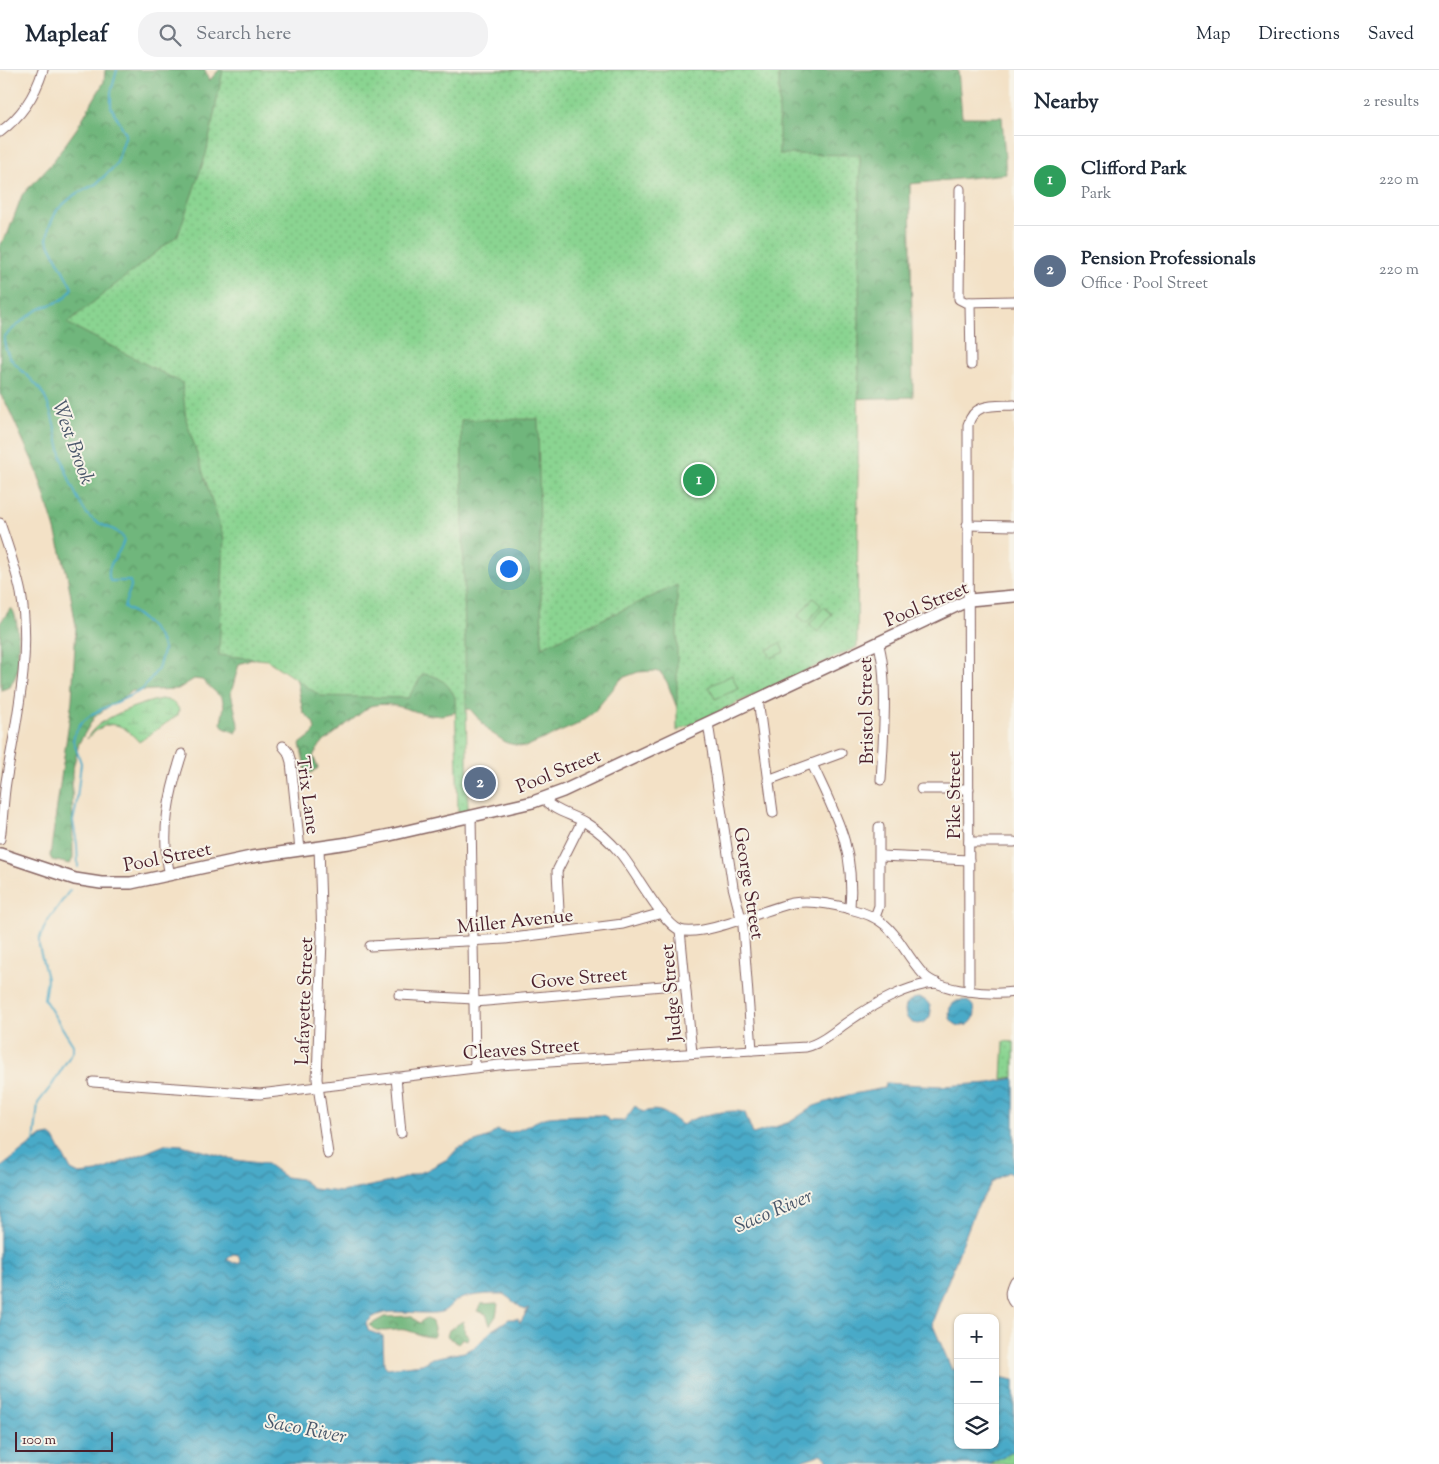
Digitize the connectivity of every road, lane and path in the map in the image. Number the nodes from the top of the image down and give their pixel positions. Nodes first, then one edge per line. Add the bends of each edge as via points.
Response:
1 (43, 70) edge
2 (0, 132) edge
3 (960, 189) dead end
4 (1014, 301) edge
5 (970, 302) junction
6 (971, 365) dead end
7 (1014, 405) edge
8 (0, 523) edge
9 (967, 525) junction
10 (1014, 526) edge
11 (1014, 596) edge
12 (969, 600) junction
13 (878, 642) junction
14 (758, 699) junction
15 (708, 723) junction
16 (283, 746) dead end
17 (182, 754) dead end
18 (841, 754) dead end
19 (812, 764) junction
20 (768, 780) junction
21 (881, 780) dead end
22 (921, 789) dead end
23 (969, 789) junction
24 (544, 799) junction
25 (2, 802) edge
26 (773, 813) dead end
27 (471, 816) junction
28 (582, 821) junction
29 (879, 826) dead end
30 (0, 839) edge
31 (970, 842) junction
32 (1014, 842) edge
33 (319, 847) junction
34 (300, 850) junction
35 (0, 854) edge
36 (880, 856) junction
37 (969, 860) junction
38 (170, 875) junction
39 (850, 909) junction
40 (662, 913) junction
41 (875, 917) junction
42 (741, 919) junction
43 (680, 930) junction
44 (560, 931) junction
45 (474, 942) junction
46 (370, 946) dead end
47 (937, 983) junction
48 (686, 984) junction
49 (969, 991) junction
50 (1014, 992) edge
51 (399, 995) dead end
52 (474, 1000) junction
53 (752, 1050) junction
54 (692, 1053) junction
55 (475, 1067) junction
56 (396, 1077) junction
57 (93, 1082) dead end
58 (319, 1086) junction
59 (401, 1133) dead end
60 (328, 1154) dead end
61 (1014, 1281) edge
62 (1014, 1303) edge

1 - 2 street via 28,104
3 - 5 street via 958,296 961,301
4 - 5 street
5 - 6 street
7 - 9 street, Pike Street via 986,406 974,412 968,425
8 - 25 street via 20,588 25,643 20,697
9 - 10 street
9 - 12 street, Pike Street
11 - 12 main road, Pool Street
12 - 13 main road, Pool Street
12 - 23 street, Pike Street
13 - 14 main road, Pool Street
13 - 21 street, Bristol Street via 882,656 883,698
14 - 15 main road, Pool Street
14 - 20 street
15 - 24 main road, Pool Street
15 - 42 street, George Street via 733,887
16 - 34 street, Trix Lane via 290,762
17 - 38 street via 169,793 165,848
18 - 19 street
19 - 20 street
19 - 39 street via 845,835 850,867
20 - 26 street
22 - 23 street
23 - 31 street, Pike Street
24 - 27 main road, Pool Street
24 - 28 street via 550,806
25 - 30 street
27 - 33 main road, Pool Street
27 - 45 street
28 - 40 street via 602,834 624,857
28 - 44 street via 557,871
29 - 36 street
31 - 32 street
31 - 37 street, Pike Street
33 - 34 main road, Pool Street
33 - 58 street, Lafayette Street via 322,938
34 - 38 main road, Pool Street
35 - 38 main road, Pool Street via 75,879 101,883 137,882
36 - 37 street
36 - 41 street via 879,906
37 - 49 street, Pike Street
39 - 41 street
39 - 42 street via 821,903 797,903
40 - 43 street
40 - 44 street, Miller Avenue via 623,924
41 - 47 street via 895,933 924,974
42 - 43 street via 692,931
42 - 53 street, George Street
43 - 48 street, Judge Street
44 - 45 street, Miller Avenue
45 - 46 street, Miller Avenue
45 - 52 street
47 - 49 street
47 - 53 street, Cleaves Street via 879,1003 812,1045
48 - 52 street, Gove Street
48 - 54 street, Judge Street
49 - 50 street via 988,994
51 - 52 street, Gove Street
52 - 55 street
53 - 54 street, Cleaves Street
54 - 55 street, Cleaves Street
55 - 56 street, Cleaves Street
56 - 58 street, Cleaves Street
56 - 59 street
57 - 58 street, Cleaves Street via 246,1094
58 - 60 street, Lafayette Street
61 - 62 street via 1010,1289 1010,1299

